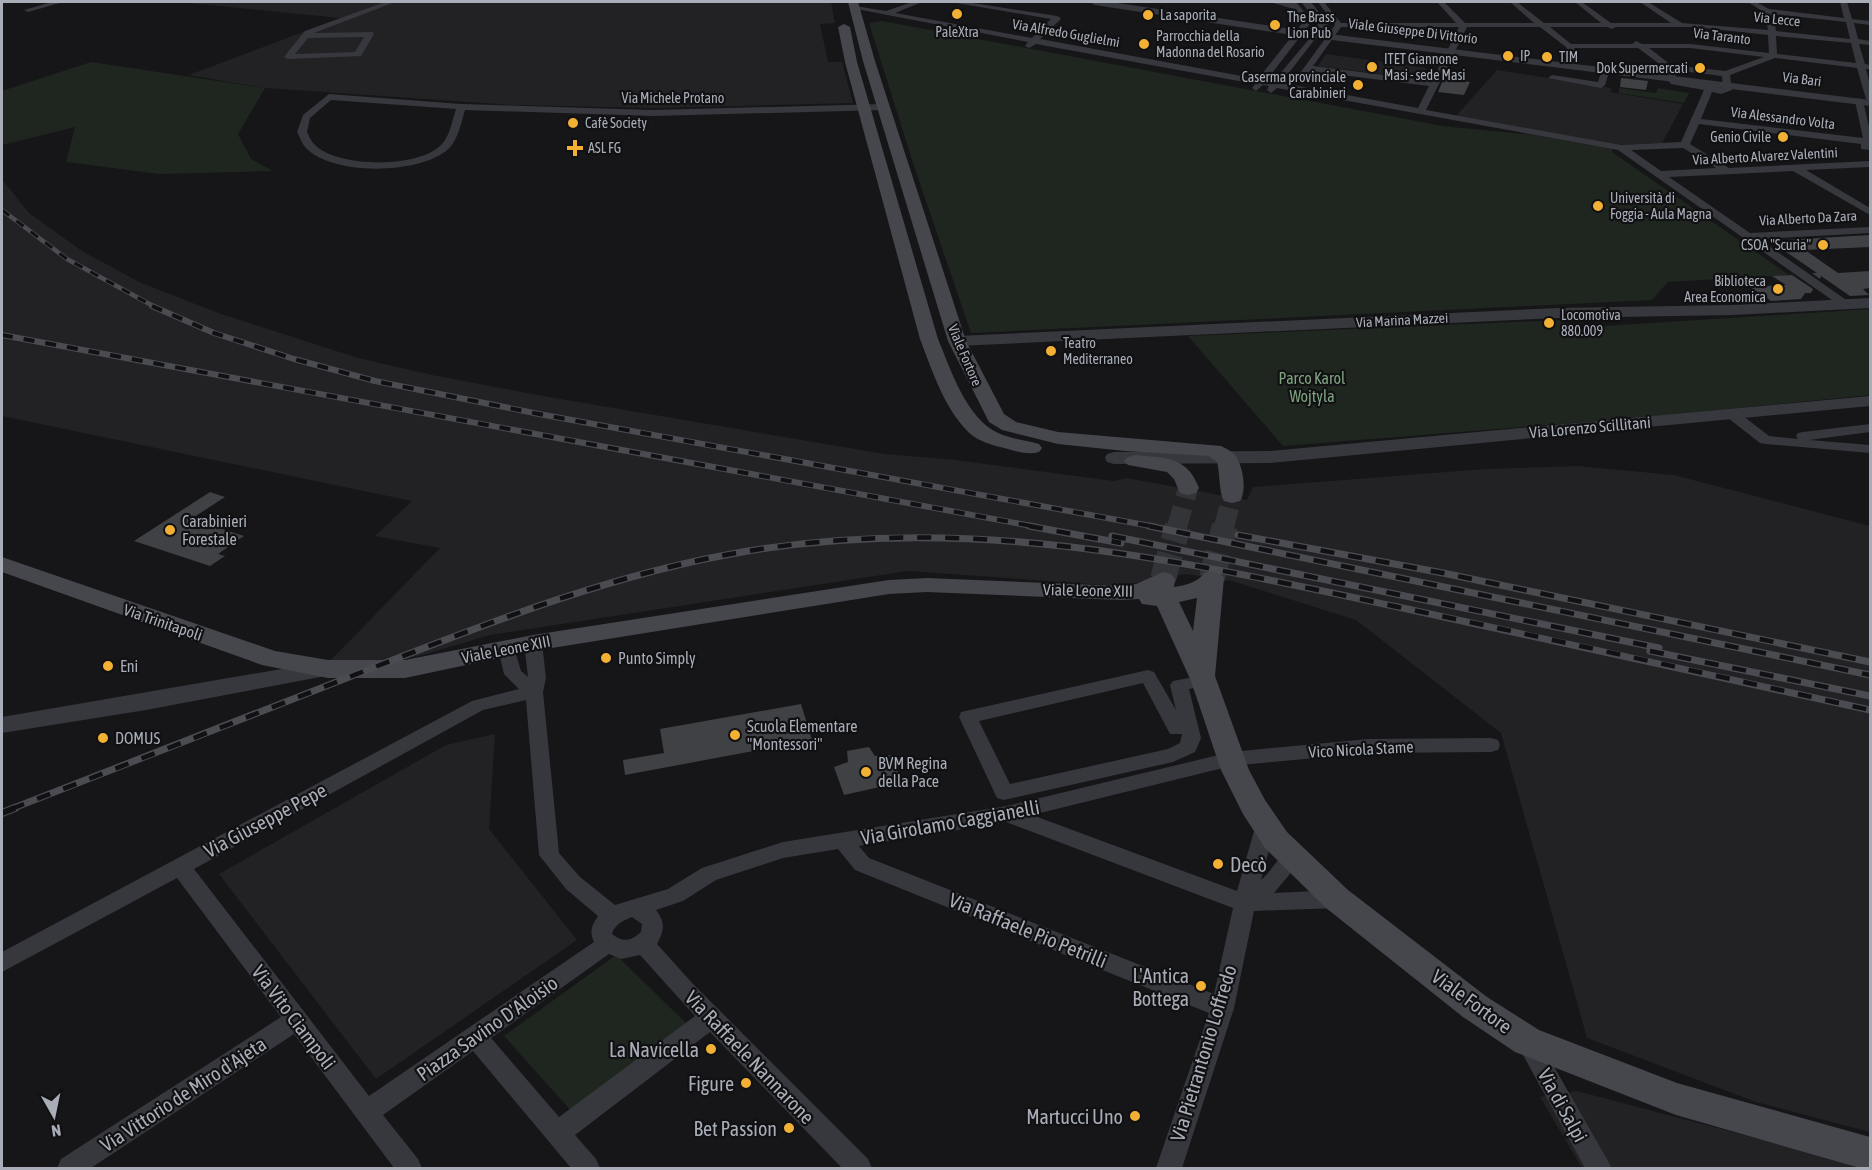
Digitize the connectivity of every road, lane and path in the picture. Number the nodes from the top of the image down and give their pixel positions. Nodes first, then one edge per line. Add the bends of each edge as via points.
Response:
1 (59, 2) edge
2 (391, 2) edge
3 (918, 2) edge
4 (955, 2) edge
5 (1021, 2) edge
6 (1095, 2) edge
7 (1274, 2) edge
8 (1306, 2) edge
9 (1321, 2) edge
10 (1440, 2) edge
11 (1513, 2) edge
12 (1578, 2) edge
13 (1644, 2) edge
14 (1751, 2) edge
15 (1844, 2) edge
16 (1294, 4) edge
17 (376, 7) junction
18 (851, 8) edge
19 (1008, 9) junction
20 (28, 10) dead end
21 (1768, 11) junction
22 (886, 14) junction
23 (371, 16) dead end
24 (1850, 21) junction
25 (1870, 23) edge
26 (365, 25) dead end
27 (1611, 25) junction
28 (1680, 25) junction
29 (1339, 26) junction
30 (1464, 26) junction
31 (1542, 26) junction
32 (1620, 32) dead end
33 (1770, 32) junction
34 (1299, 33) junction
35 (360, 34) junction
36 (1315, 34) junction
37 (305, 36) junction
38 (1331, 36) junction
39 (1629, 38) dead end
40 (1853, 41) junction
41 (1870, 42) edge
42 (1031, 44) junction
43 (1638, 45) junction
44 (1569, 46) junction
45 (1716, 49) junction
46 (1451, 50) junction
47 (1773, 56) junction
48 (851, 62) junction
49 (869, 62) junction
50 (1568, 65) junction
51 (1860, 66) junction
52 (1870, 67) edge
53 (1308, 68) junction
54 (1606, 69) junction
55 (1670, 72) junction
56 (1552, 78) dead end
57 (1728, 80) junction
58 (1435, 84) junction
59 (1868, 84) edge
60 (1257, 85) junction
61 (1273, 88) junction
62 (1709, 89) junction
63 (1292, 91) junction
64 (1867, 101) edge
65 (1348, 102) junction
66 (461, 107) junction
67 (884, 107) junction
68 (865, 108) junction
69 (1420, 113) junction
70 (1696, 122) junction
71 (1520, 130) junction
72 (1685, 145) junction
73 (1870, 145) edge
74 (1621, 148) junction
75 (1870, 164) edge
76 (1794, 167) junction
77 (1727, 171) junction
78 (1660, 174) junction
79 (1870, 212) edge
80 (1870, 230) edge
81 (1747, 236) junction
82 (1870, 303) edge
83 (1846, 304) junction
84 (928, 339) junction
85 (957, 341) junction
86 (1870, 402) edge
87 (1734, 415) junction
88 (1870, 428) edge
89 (1765, 440) junction
90 (1870, 449) edge
91 (1308, 452) junction
92 (1214, 456) junction
93 (1269, 457) junction
94 (1114, 458) junction
95 (1188, 488) joint
96 (1232, 496) joint
97 (2, 564) edge
98 (1211, 581) joint
99 (1163, 586) junction
100 (1013, 589) junction
101 (1088, 598) junction
102 (1180, 626) junction
103 (533, 643) junction
104 (507, 648) junction
105 (328, 669) junction
106 (1204, 681) junction
107 (534, 692) junction
108 (2, 725) edge
109 (1177, 729) dead end
110 (1491, 744) dead end
111 (1231, 759) junction
112 (1007, 814) junction
113 (1266, 824) junction
114 (843, 841) junction
115 (1294, 857) junction
116 (180, 866) junction
117 (675, 895) junction
118 (1337, 899) junction
119 (1245, 903) junction
120 (634, 908) junction
121 (612, 915) junction
122 (648, 936) junction
123 (607, 944) junction
124 (2, 963) edge
125 (1222, 1008) junction
126 (711, 1017) junction
127 (296, 1020) junction
128 (475, 1037) junction
129 (1527, 1041) junction
130 (367, 1112) junction
131 (556, 1133) junction
132 (1870, 1154) edge
133 (70, 1168) edge
134 (409, 1168) edge
135 (587, 1168) edge
136 (859, 1168) edge
137 (1169, 1168) edge
138 (1599, 1168) edge

1 - 20 street
2 - 17 street
3 - 22 street
4 - 19 street
5 - 19 street
6 - 34 street, Viale Giuseppe Di Vittorio
7 - 16 street
8 - 36 street via 1322,20
9 - 29 street
10 - 30 street
11 - 31 street
12 - 27 street
13 - 28 street
14 - 21 street
15 - 24 street
16 - 34 street via 1308,21
17 - 23 street
17 - 37 street
18 - 22 street, Via Alfredo Guglielmi
18 - 42 street, Via Alfredo Guglielmi
18 - 48 main road, Viale Fortore
18 - 49 main road, Viale Fortore
19 - 42 street via 1057,18
21 - 24 street
21 - 33 street via 1772,20
22 - 42 street, Via Alfredo Guglielmi
24 - 25 street
24 - 40 street
26 - 35 street
27 - 28 street, Via Lecce
27 - 31 street, Via Lecce
27 - 32 street
28 - 33 street, Via Lecce
28 - 45 street
29 - 30 street, Via Lecce
29 - 38 street
30 - 31 street, Via Lecce
30 - 46 street
31 - 44 street
33 - 40 street, Via Lecce
33 - 47 street
34 - 36 street, Viale Giuseppe Di Vittorio
34 - 60 street
35 - 37 street
35 - 37 street via 370,34 358,54 288,57
36 - 38 street, Viale Giuseppe Di Vittorio
36 - 61 street
38 - 46 street, Viale Giuseppe Di Vittorio
38 - 53 street
39 - 43 street
40 - 41 street, Via Lecce
40 - 51 street
42 - 60 street, Via Alfredo Guglielmi
43 - 44 street, Via Taranto
43 - 45 street, Via Taranto
43 - 55 street
44 - 50 street via 1574,55
45 - 47 street, Via Taranto
46 - 50 street, Viale Giuseppe Di Vittorio
46 - 58 street
47 - 51 street, Via Taranto
47 - 57 street
48 - 49 main road
48 - 68 main road, Viale Fortore
49 - 67 main road, Viale Fortore
50 - 54 street, Viale Giuseppe Di Vittorio
51 - 52 street, Via Taranto
51 - 59 street
53 - 58 street
53 - 63 street
54 - 55 street, Viale Giuseppe Di Vittorio
54 - 56 street via 1601,85
55 - 57 street, Viale Giuseppe Di Vittorio
55 - 62 street via 1671,80 1679,84
57 - 62 street via 1728,90
57 - 64 street, Via Bari
58 - 69 street
59 - 64 street
60 - 61 street, Via Alfredo Guglielmi
61 - 63 street, Via Alfredo Guglielmi
62 - 70 street
63 - 65 street, Via Alfredo Guglielmi
64 - 73 street
65 - 69 street, Via Alfredo Guglielmi
65 - 71 street, Via Alfredo Guglielmi via 1434,120
66 - 66 street, Via Michele Protano via 329,97 306,117 302,132 311,146 339,160 365,166 399,165 427,158 445,147
66 - 68 street, Via Michele Protano via 653,113
67 - 68 street, Via Michele Protano
67 - 85 main road, Viale Fortore
68 - 84 main road, Viale Fortore
69 - 71 street, Via Alfredo Guglielmi
70 - 72 street
70 - 73 street, Via Alessandro Volta
71 - 74 street, Via Alfredo Guglielmi
72 - 74 street
72 - 77 street
74 - 78 street
75 - 76 street, Via Alberto Alvarez Valentini
76 - 77 street, Via Alberto Alvarez Valentini
76 - 79 street
77 - 78 street, Via Alberto Alvarez Valentini
78 - 81 street
80 - 81 street, Via Alberto Da Zara
81 - 83 street
82 - 83 street, Via Marina Mazzei
83 - 85 street, Via Marina Mazzei via 1546,313
84 - 85 main road
84 - 94 main road, Viale Fortore via 966,415 978,429 1006,443 1060,454
85 - 92 main road, Viale Fortore via 996,418 1010,426 1058,438
86 - 87 street, Via Lorenzo Scillitani
87 - 89 street
87 - 91 street, Via Lorenzo Scillitani
88 - 89 street
89 - 90 street
91 - 92 street
91 - 93 street
92 - 93 street
92 - 94 street, Viale Fortore
92 - 95 street via 1194,467
92 - 96 main road via 1232,477
93 - 96 street via 1254,464 1238,480
94 - 95 main road via 1179,469
97 - 105 main road, Via Trinitapoli via 266,657
98 - 99 main road, Viale Leone XIII via 1200,590
98 - 106 main road, Viale Fortore
99 - 100 main road, Viale Leone XIII via 1131,592
99 - 101 main road, Viale Leone XIII
99 - 102 main road, Viale Fortore
100 - 101 main road, Viale Leone XIII
100 - 103 main road, Viale Leone XIII via 889,587
101 - 102 main road, Viale Leone XIII via 1151,609 1172,617
102 - 106 main road, Viale Fortore
103 - 104 main road, Viale Leone XIII
103 - 107 street via 537,678
104 - 105 main road, Viale Leone XIII via 405,669
104 - 107 street via 513,674
105 - 108 street, Viale Leone XIII
106 - 109 street via 1179,685 1192,738 1188,747 1173,755 1004,793 968,717 1148,676
106 - 111 main road, Viale Fortore
107 - 116 street, Via Giuseppe Pepe via 477,705
107 - 121 street via 549,855 573,884
110 - 111 street, Vico Nicola Stame via 1368,746
111 - 112 street, Via Girolamo Caggianelli
111 - 113 main road, Viale Fortore
112 - 114 street, Via Girolamo Caggianelli
112 - 119 street
113 - 115 main road, Viale Fortore
113 - 119 street, Via Pietrantonio Loffredo
114 - 117 street, Via Girolamo Caggianelli via 783,850 709,874
114 - 125 street, Via Raffaele Pio Petrilli via 862,864
115 - 118 main road, Viale Fortore
115 - 119 street via 1272,883
116 - 124 street, Via Giuseppe Pepe
116 - 127 street, Via Vito Ciampoli
117 - 120 street, Via Girolamo Caggianelli
117 - 122 street, Via Girolamo Caggianelli
118 - 119 street
118 - 129 main road, Viale Fortore via 1475,1007
119 - 125 street, Via Pietrantonio Loffredo
120 - 121 street
120 - 122 street via 646,912 653,920
121 - 123 street via 603,929
122 - 123 street via 634,948 621,950
122 - 126 street, Via Raffaele Nannarone
123 - 128 street, Piazza Savino D'Aloisio
125 - 137 street, Via Pietrantonio Loffredo
126 - 131 street
126 - 136 street, Via Raffaele Nannarone
127 - 130 street, Via Vito Ciampoli
127 - 133 street, Via Vittorio de Miro d'Ajeta
128 - 130 street, Piazza Savino D'Aloisio
128 - 131 street
129 - 132 main road, Viale Fortore via 1676,1099
129 - 138 street, Via di Salpi
130 - 134 street, Via Vito Ciampoli
131 - 135 street

